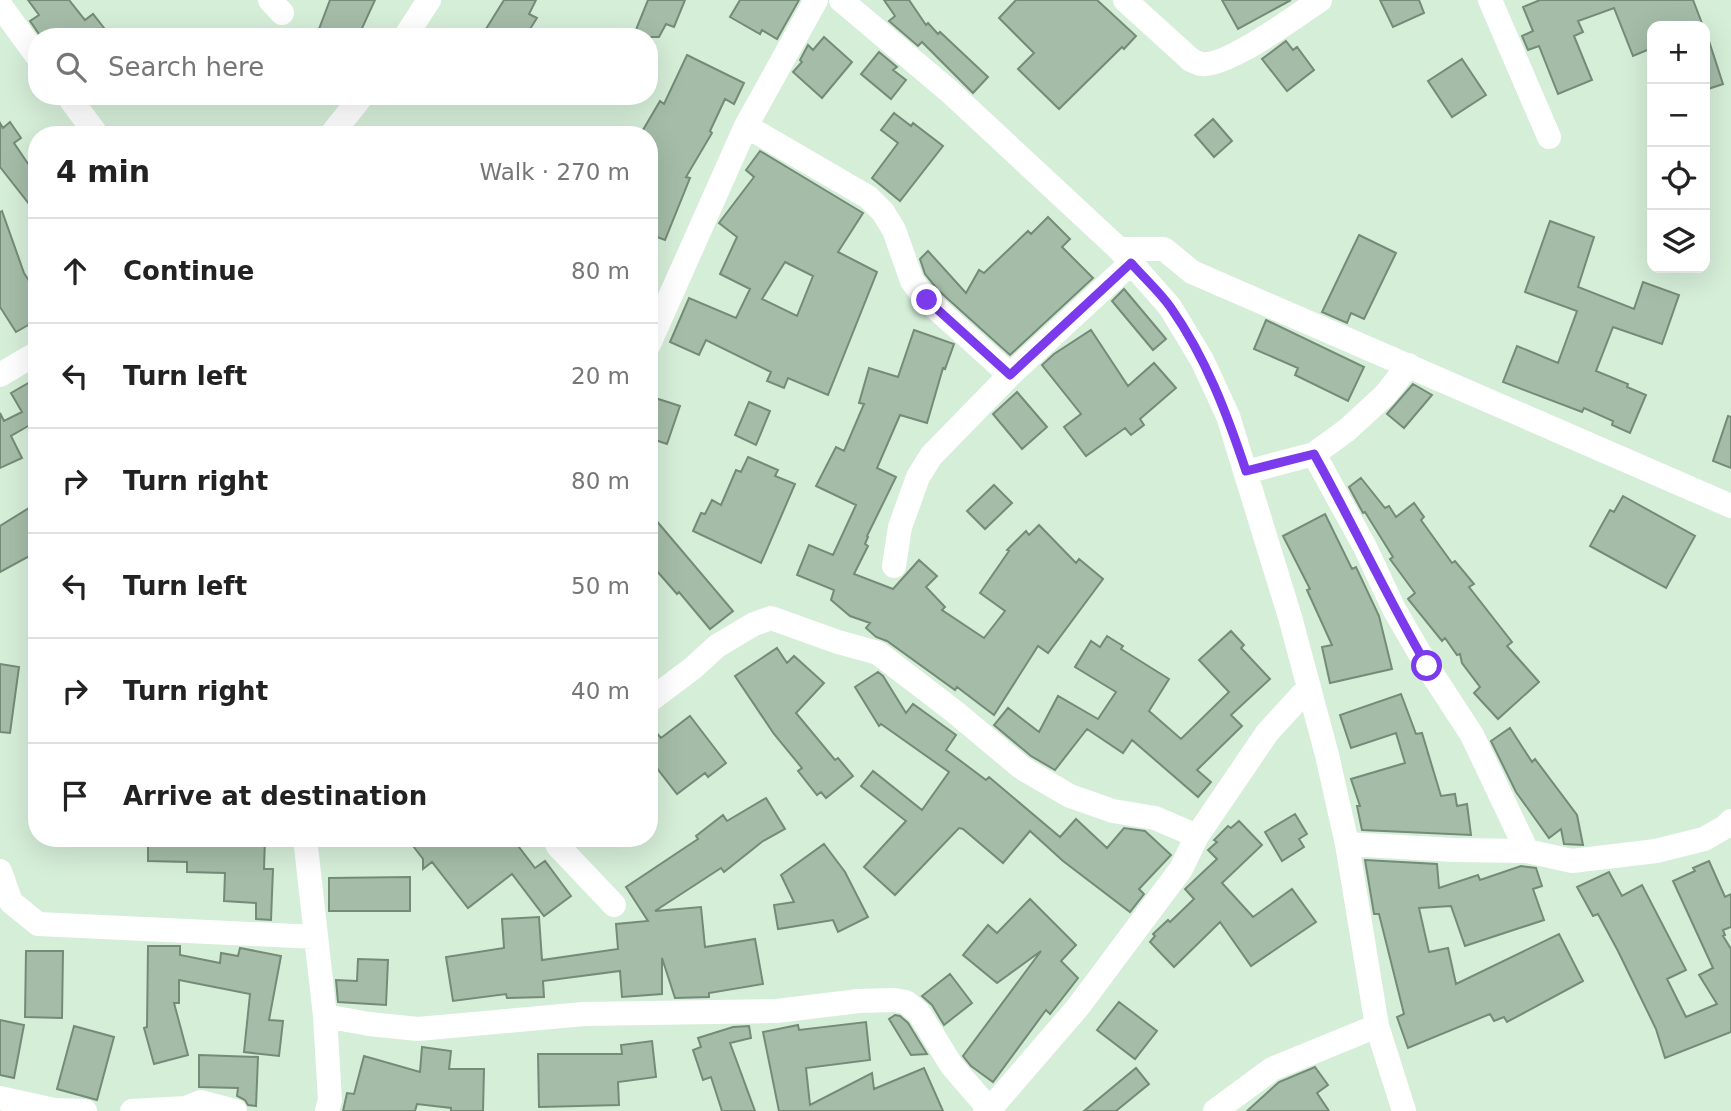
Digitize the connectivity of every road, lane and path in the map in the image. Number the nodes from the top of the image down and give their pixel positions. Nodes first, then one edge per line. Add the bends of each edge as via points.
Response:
1 (429, 0) edge
2 (816, 0) edge
3 (1125, 0) edge
4 (1320, 0) edge
5 (1490, 0) edge
6 (853, 3) edge
7 (0, 5) edge
8 (411, 28) edge
9 (28, 44) edge
10 (75, 105) edge
11 (355, 105) edge
12 (90, 126) edge
13 (338, 126) edge
14 (746, 127) junction
15 (1549, 137) dead end
16 (1125, 256) junction
17 (658, 324) edge
18 (28, 358) edge
19 (1409, 365) junction
20 (0, 375) edge
21 (1010, 375) junction
22 (1314, 454) junction
23 (1246, 471) junction
24 (1731, 506) edge
25 (894, 566) dead end
26 (1309, 687) junction
27 (658, 694) edge
28 (1731, 821) edge
29 (1197, 836) junction
30 (1347, 844) junction
31 (306, 847) edge
32 (559, 847) edge
33 (1527, 850) junction
34 (0, 871) edge
35 (614, 905) dead end
36 (316, 937) junction
37 (325, 1016) junction
38 (1377, 1026) junction
39 (0, 1098) edge
40 (988, 1110) edge
41 (85, 1111) edge
42 (132, 1111) edge
43 (235, 1111) edge
44 (327, 1111) edge
45 (1215, 1111) edge
46 (1404, 1111) edge

1 - 8 street
2 - 14 street
3 - 4 street via 1202,65 1250,46
5 - 15 street
6 - 16 street
7 - 9 street
10 - 12 street
11 - 13 street
14 - 17 street
14 - 21 street via 868,197 894,230 912,281 927,300
16 - 19 street via 1164,249 1192,272
16 - 21 street
16 - 23 street via 1170,307 1202,360 1228,416
18 - 20 street
19 - 22 street via 1385,396
19 - 24 street
21 - 25 street via 931,456 918,477 900,527
22 - 23 street
22 - 33 street via 1394,609 1472,735
23 - 26 street
26 - 29 street via 1268,733
26 - 30 street
27 - 29 street via 717,646 771,618 878,653 1022,768 1070,796 1113,811 1155,818
28 - 33 street via 1704,839 1572,862
29 - 40 street via 1181,869 1078,1007
30 - 33 street
30 - 38 street
31 - 36 street
32 - 35 street
34 - 36 street via 12,902 37,924
36 - 37 street
37 - 40 street via 418,1029 584,1014 777,1011 894,1000 906,1002 919,1013 952,1066
37 - 44 street
38 - 45 street via 1272,1069
38 - 46 street
39 - 41 street via 54,1110
42 - 43 street via 186,1108 201,1102

